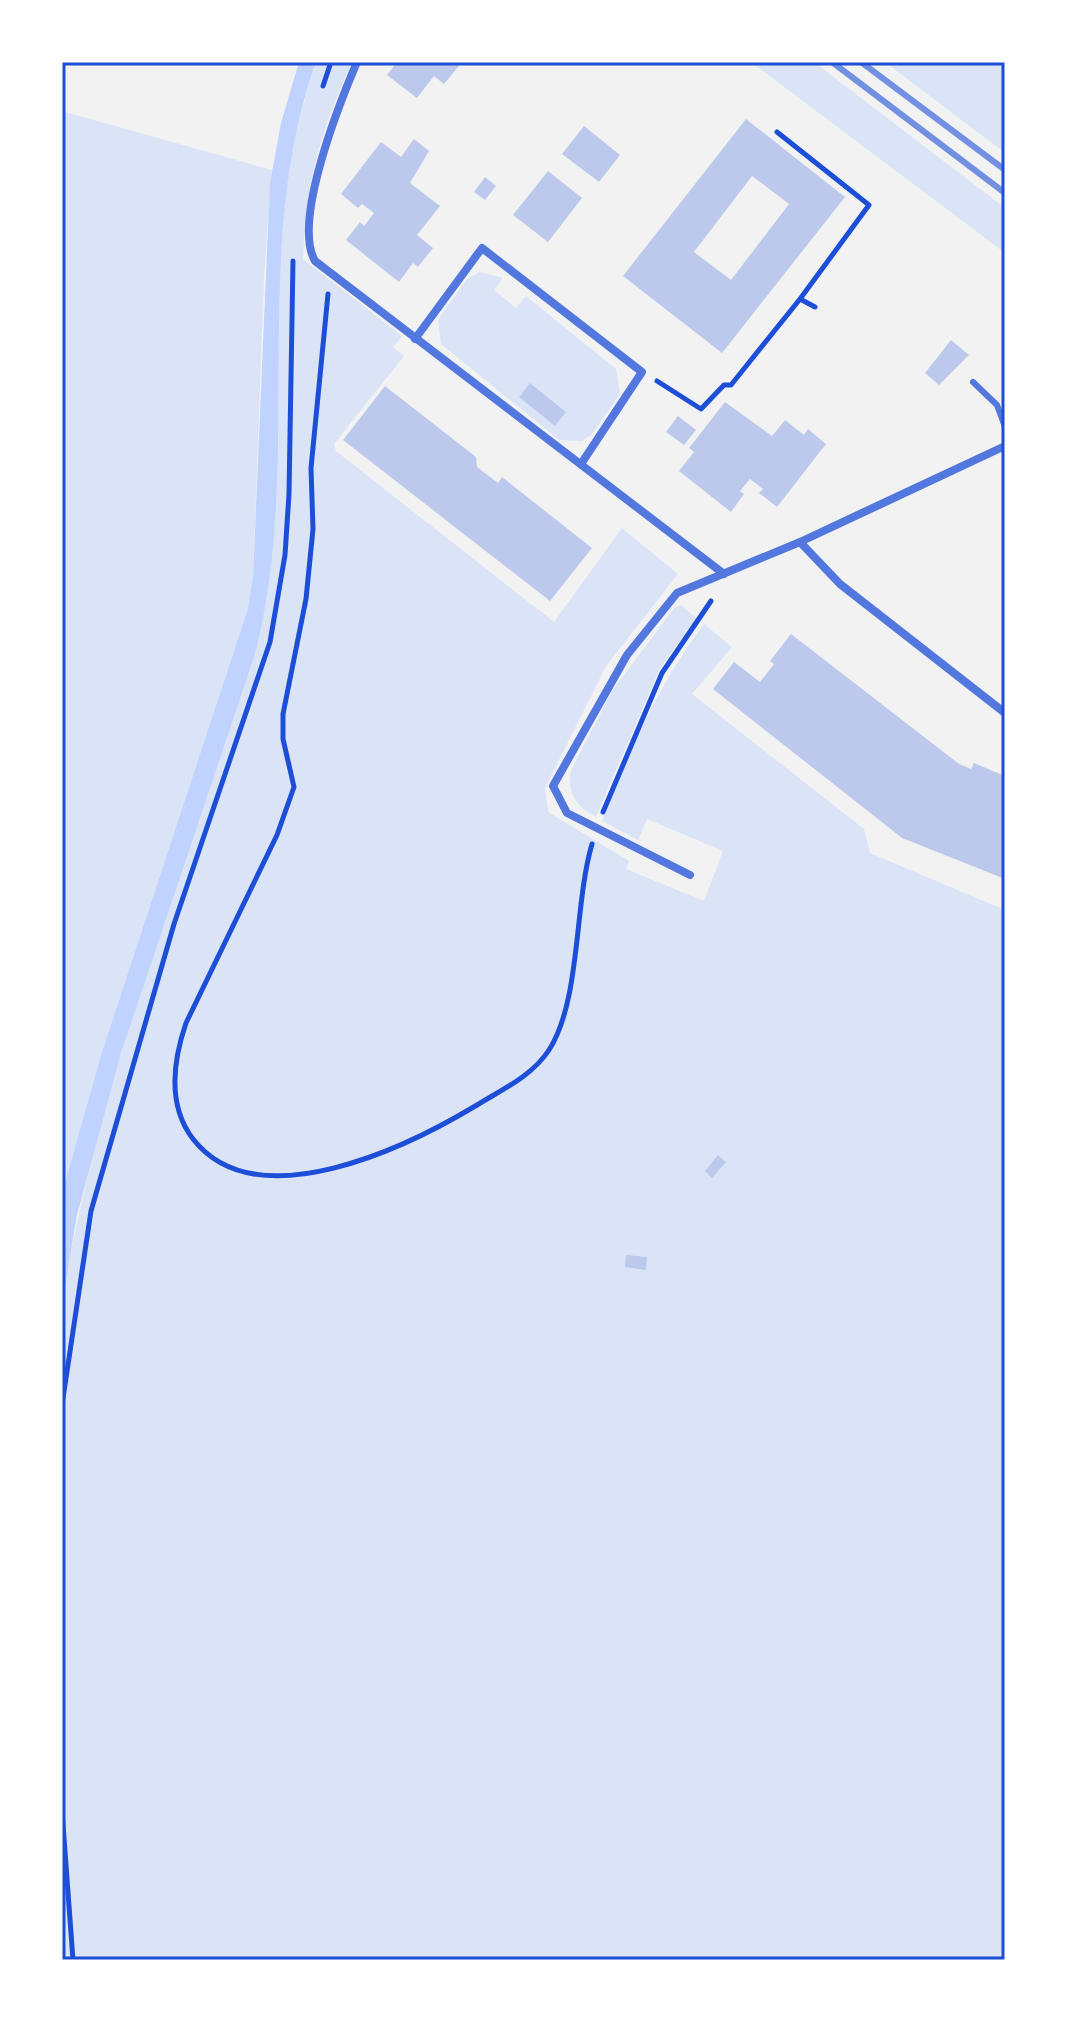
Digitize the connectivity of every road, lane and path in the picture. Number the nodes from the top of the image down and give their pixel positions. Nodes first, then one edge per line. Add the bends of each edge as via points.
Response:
1 (331, 62) edge
2 (357, 62) edge
3 (322, 89) dead end
4 (777, 132) dead end
5 (293, 255) dead end
6 (331, 273) junction
7 (800, 299) junction
8 (815, 307) dead end
9 (415, 339) junction
10 (642, 372) junction
11 (973, 382) dead end
12 (1005, 427) edge
13 (1005, 446) edge
14 (581, 464) junction
15 (800, 542) junction
16 (724, 574) junction
17 (1005, 713) edge
18 (596, 829) junction
19 (690, 875) dead end
20 (62, 1405) edge
21 (62, 1811) edge
22 (73, 1960) edge

1 - 3 path
2 - 6 street via 332,122 313,203 312,257
4 - 7 path via 869,205
5 - 20 path via 289,494 270,642 174,924 109,1142 91,1211
6 - 9 street
6 - 18 path via 311,468 313,529 306,599 283,714 294,787 277,835 177,1049 177,1104 187,1131 224,1165 252,1173 298,1174 388,1152 533,1071 557,1037 567,1002 581,886
7 - 8 path
7 - 10 path via 731,385 724,385 701,409
9 - 10 street via 482,248
9 - 14 street
10 - 14 street
11 - 12 lane via 997,405
13 - 15 street
14 - 16 street
15 - 16 street
15 - 17 street via 840,584
16 - 18 path via 702,619 662,673
16 - 18 street via 677,593 627,655 553,786 567,813
18 - 19 street
21 - 22 path

